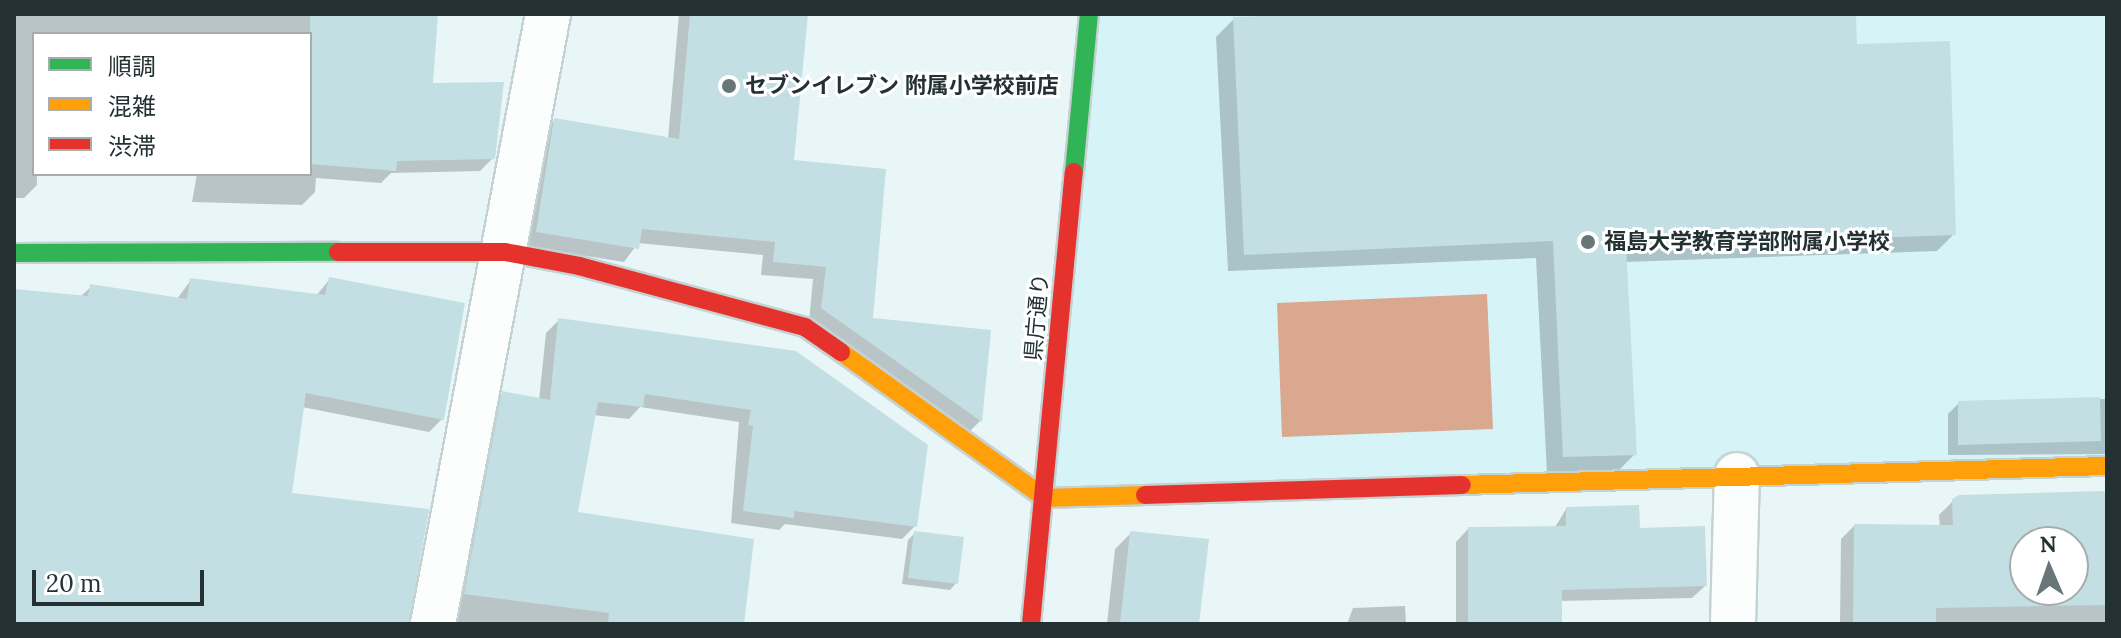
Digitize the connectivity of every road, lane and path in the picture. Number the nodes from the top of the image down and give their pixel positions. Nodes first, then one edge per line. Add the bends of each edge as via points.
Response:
1 (548, 14) edge
2 (1089, 14) edge
3 (505, 252) junction
4 (14, 253) edge
5 (2107, 466) edge
6 (1737, 475) junction
7 (1045, 498) junction
8 (433, 624) edge
9 (1031, 624) edge
10 (1733, 624) edge

1 - 3 street
2 - 7 street, 県庁通り
3 - 4 street
3 - 7 street via 716,299 805,327
3 - 8 street
5 - 6 street
6 - 7 street
6 - 10 street
7 - 9 street, 県庁通り

